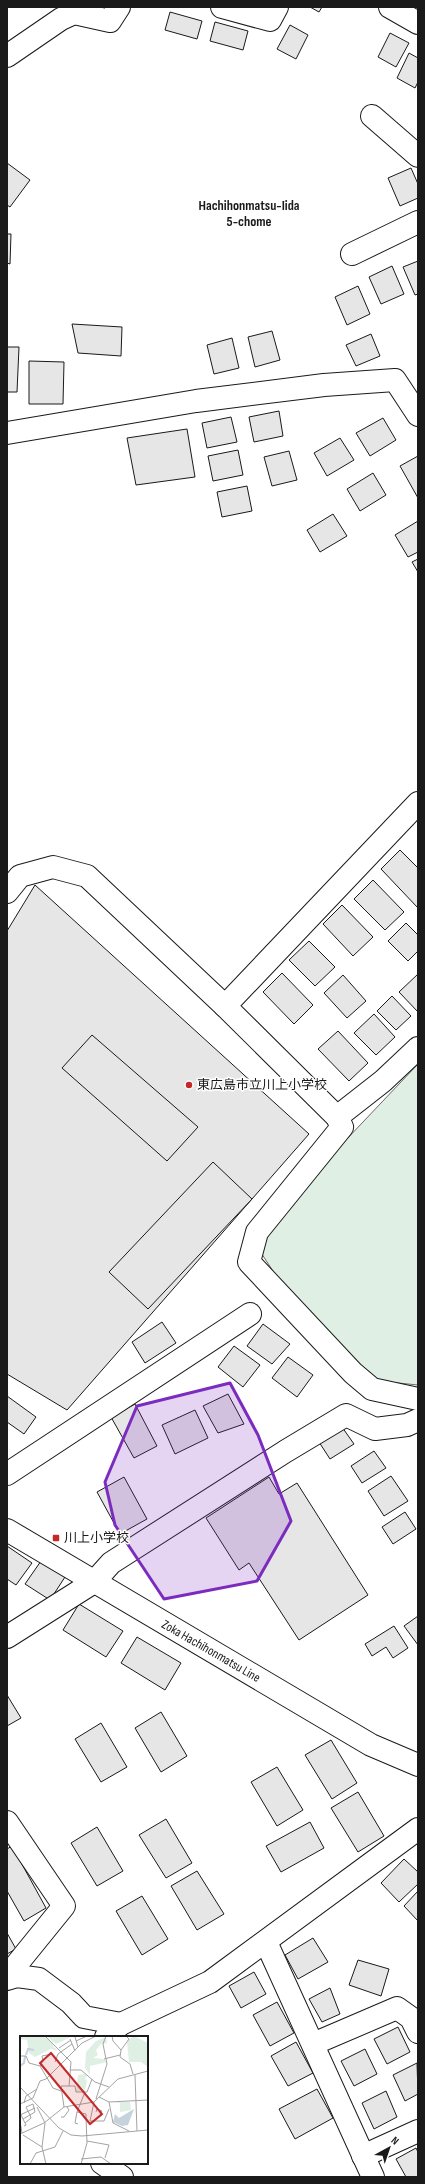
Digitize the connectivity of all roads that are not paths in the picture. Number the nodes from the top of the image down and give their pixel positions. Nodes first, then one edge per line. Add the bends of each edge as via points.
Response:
1 (119, 7) edge
2 (222, 7) edge
3 (277, 7) edge
4 (390, 7) edge
5 (418, 23) edge
6 (7, 56) edge
7 (372, 116) dead end
8 (418, 156) edge
9 (418, 222) edge
10 (352, 254) dead end
11 (418, 415) edge
12 (7, 433) edge
13 (418, 803) edge
14 (7, 892) edge
15 (225, 1006) junction
16 (418, 1048) edge
17 (337, 1117) junction
18 (250, 1314) dead end
19 (418, 1399) edge
20 (418, 1420) edge
21 (7, 1474) edge
22 (7, 1530) edge
23 (94, 1582) junction
24 (7, 1637) edge
25 (418, 1765) edge
26 (7, 1822) edge
27 (418, 1829) edge
28 (266, 1942) junction
29 (12, 1978) edge
30 (114, 2030) edge
31 (418, 2032) edge
32 (313, 2044) junction
33 (418, 2131) edge
34 (363, 2156) junction
35 (103, 2164) edge
36 (122, 2177) edge
37 (373, 2177) edge

1 - 6 street via 110,21 74,13
2 - 3 street via 270,20
4 - 5 street
7 - 8 street
9 - 10 street
11 - 12 street via 395,380 324,385 196,401
13 - 15 street
14 - 15 street via 20,876 53,868 87,876
15 - 17 street
16 - 17 street via 383,1081
17 - 19 street via 342,1127 257,1232 249,1262 352,1372 372,1389
18 - 21 street
20 - 23 street via 408,1425 375,1429 346,1415 111,1563
22 - 23 street, Zoka Hachihonmatsu Line
23 - 24 street
23 - 25 street, Zoka Hachihonmatsu Line via 371,1745
26 - 29 street via 64,1906 17,1964
27 - 28 street
28 - 30 street via 210,1982
28 - 32 street
29 - 30 street via 39,1979 71,2003 84,2017
31 - 32 street via 411,2018 397,2008
32 - 34 street
33 - 34 street
34 - 37 street
35 - 36 street

